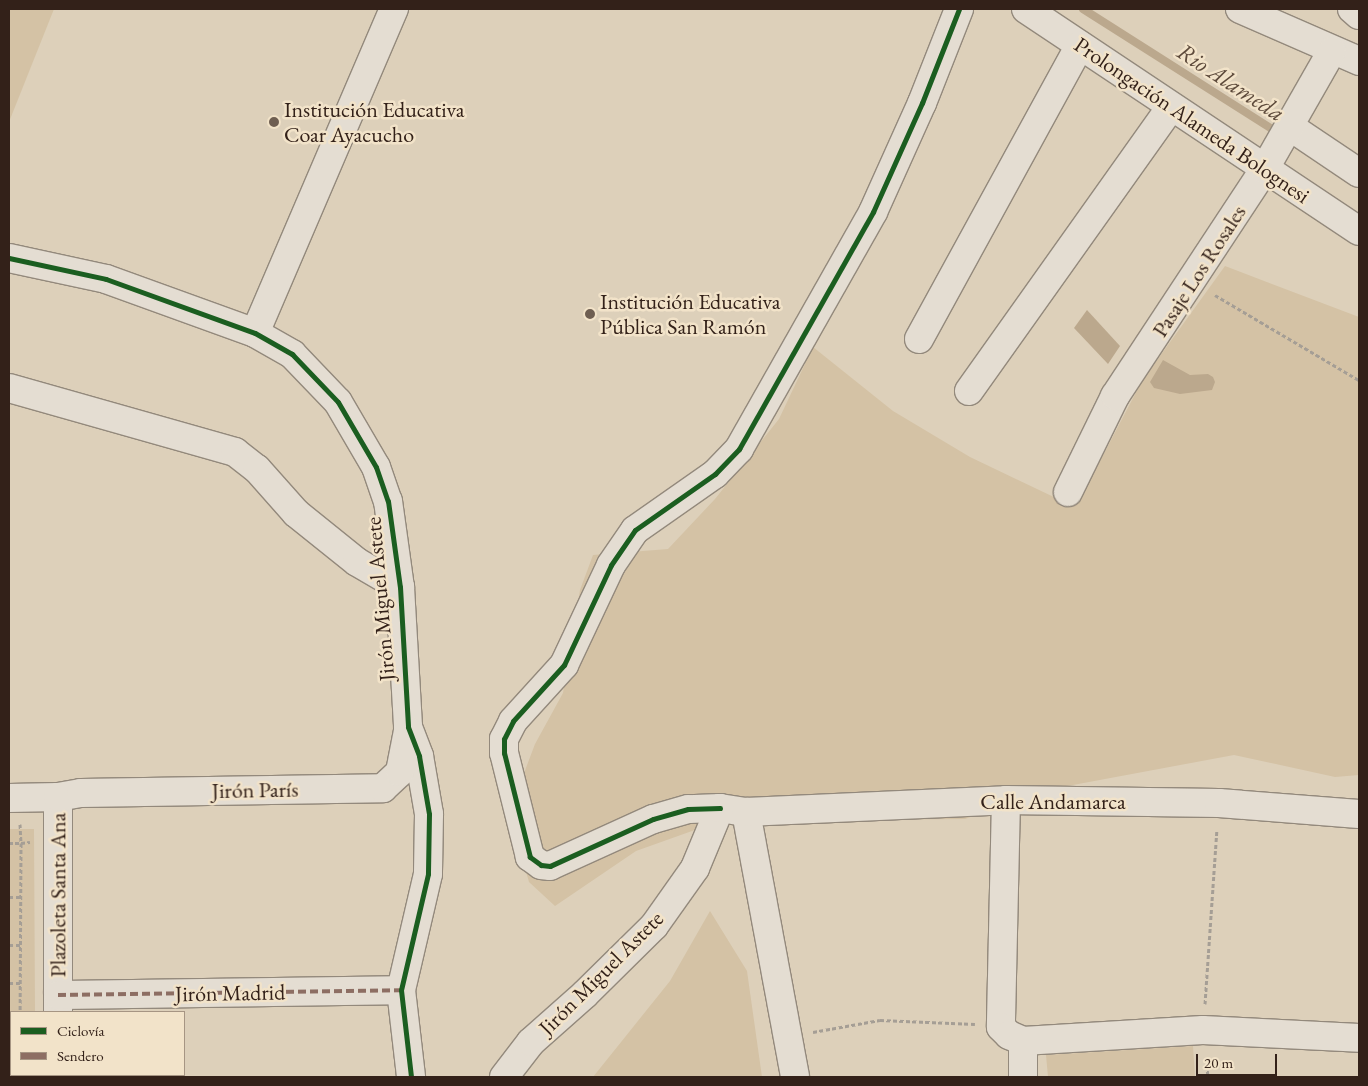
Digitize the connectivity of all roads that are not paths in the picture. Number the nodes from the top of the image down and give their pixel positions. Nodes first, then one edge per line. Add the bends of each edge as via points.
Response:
1 (394, 9) edge
2 (959, 9) edge
3 (1026, 9) edge
4 (1244, 9) edge
5 (1352, 9) edge
6 (1359, 15) edge
7 (1080, 45) junction
8 (1332, 51) junction
9 (1359, 60) edge
10 (1171, 107) junction
11 (1288, 130) junction
12 (1268, 164) junction
13 (1359, 173) edge
14 (1359, 231) edge
15 (9, 258) edge
16 (255, 333) junction
17 (919, 339) dead end
18 (9, 388) edge
19 (969, 391) dead end
20 (1068, 492) dead end
21 (400, 587) junction
22 (408, 727) junction
23 (58, 797) junction
24 (9, 798) edge
25 (1006, 800) junction
26 (720, 808) junction
27 (746, 812) junction
28 (1359, 814) edge
29 (401, 990) junction
30 (58, 1004) edge
31 (1012, 1034) junction
32 (1359, 1038) edge
33 (410, 1077) edge
34 (504, 1077) edge
35 (795, 1077) edge
36 (1023, 1077) edge

1 - 16 street
2 - 26 street via 922,104 873,212 754,425 739,449 715,474 636,530 611,565 564,665 513,722 504,739 504,753 530,857 541,865 550,866 653,819 688,809
3 - 7 street, Prolongación Alameda Bolognesi
4 - 8 street
5 - 6 street
7 - 10 street, Prolongación Alameda Bolognesi
7 - 17 street
8 - 9 street
8 - 11 street, Pasaje Los Rosales
10 - 12 street, Prolongación Alameda Bolognesi
10 - 19 street
11 - 12 street, Pasaje Los Rosales
11 - 13 street
12 - 14 street, Prolongación Alameda Bolognesi
12 - 20 street, Pasaje Los Rosales via 1115,396
15 - 16 street, Jirón Miguel Astete via 106,279
16 - 21 street, Jirón Miguel Astete via 292,354 338,402 376,467 388,502
18 - 21 street via 235,452 257,469 296,512 356,562
21 - 22 street, Jirón Miguel Astete
22 - 23 street, Jirón París via 400,772 382,788 81,793
22 - 29 street, Jirón Miguel Astete via 419,756 429,814 428,874
23 - 24 street, Plazoleta Santa Ana
23 - 30 street, Plazoleta Santa Ana
25 - 27 street, Calle Andamarca
25 - 28 street, Calle Andamarca via 1219,803
25 - 31 street
26 - 27 street
26 - 34 street, Jirón Miguel Astete via 696,868 654,926 532,1042
27 - 35 street
29 - 30 street, Jirón Madrid
29 - 33 street, Jirón Miguel Astete
31 - 32 street via 1203,1030
31 - 36 street

